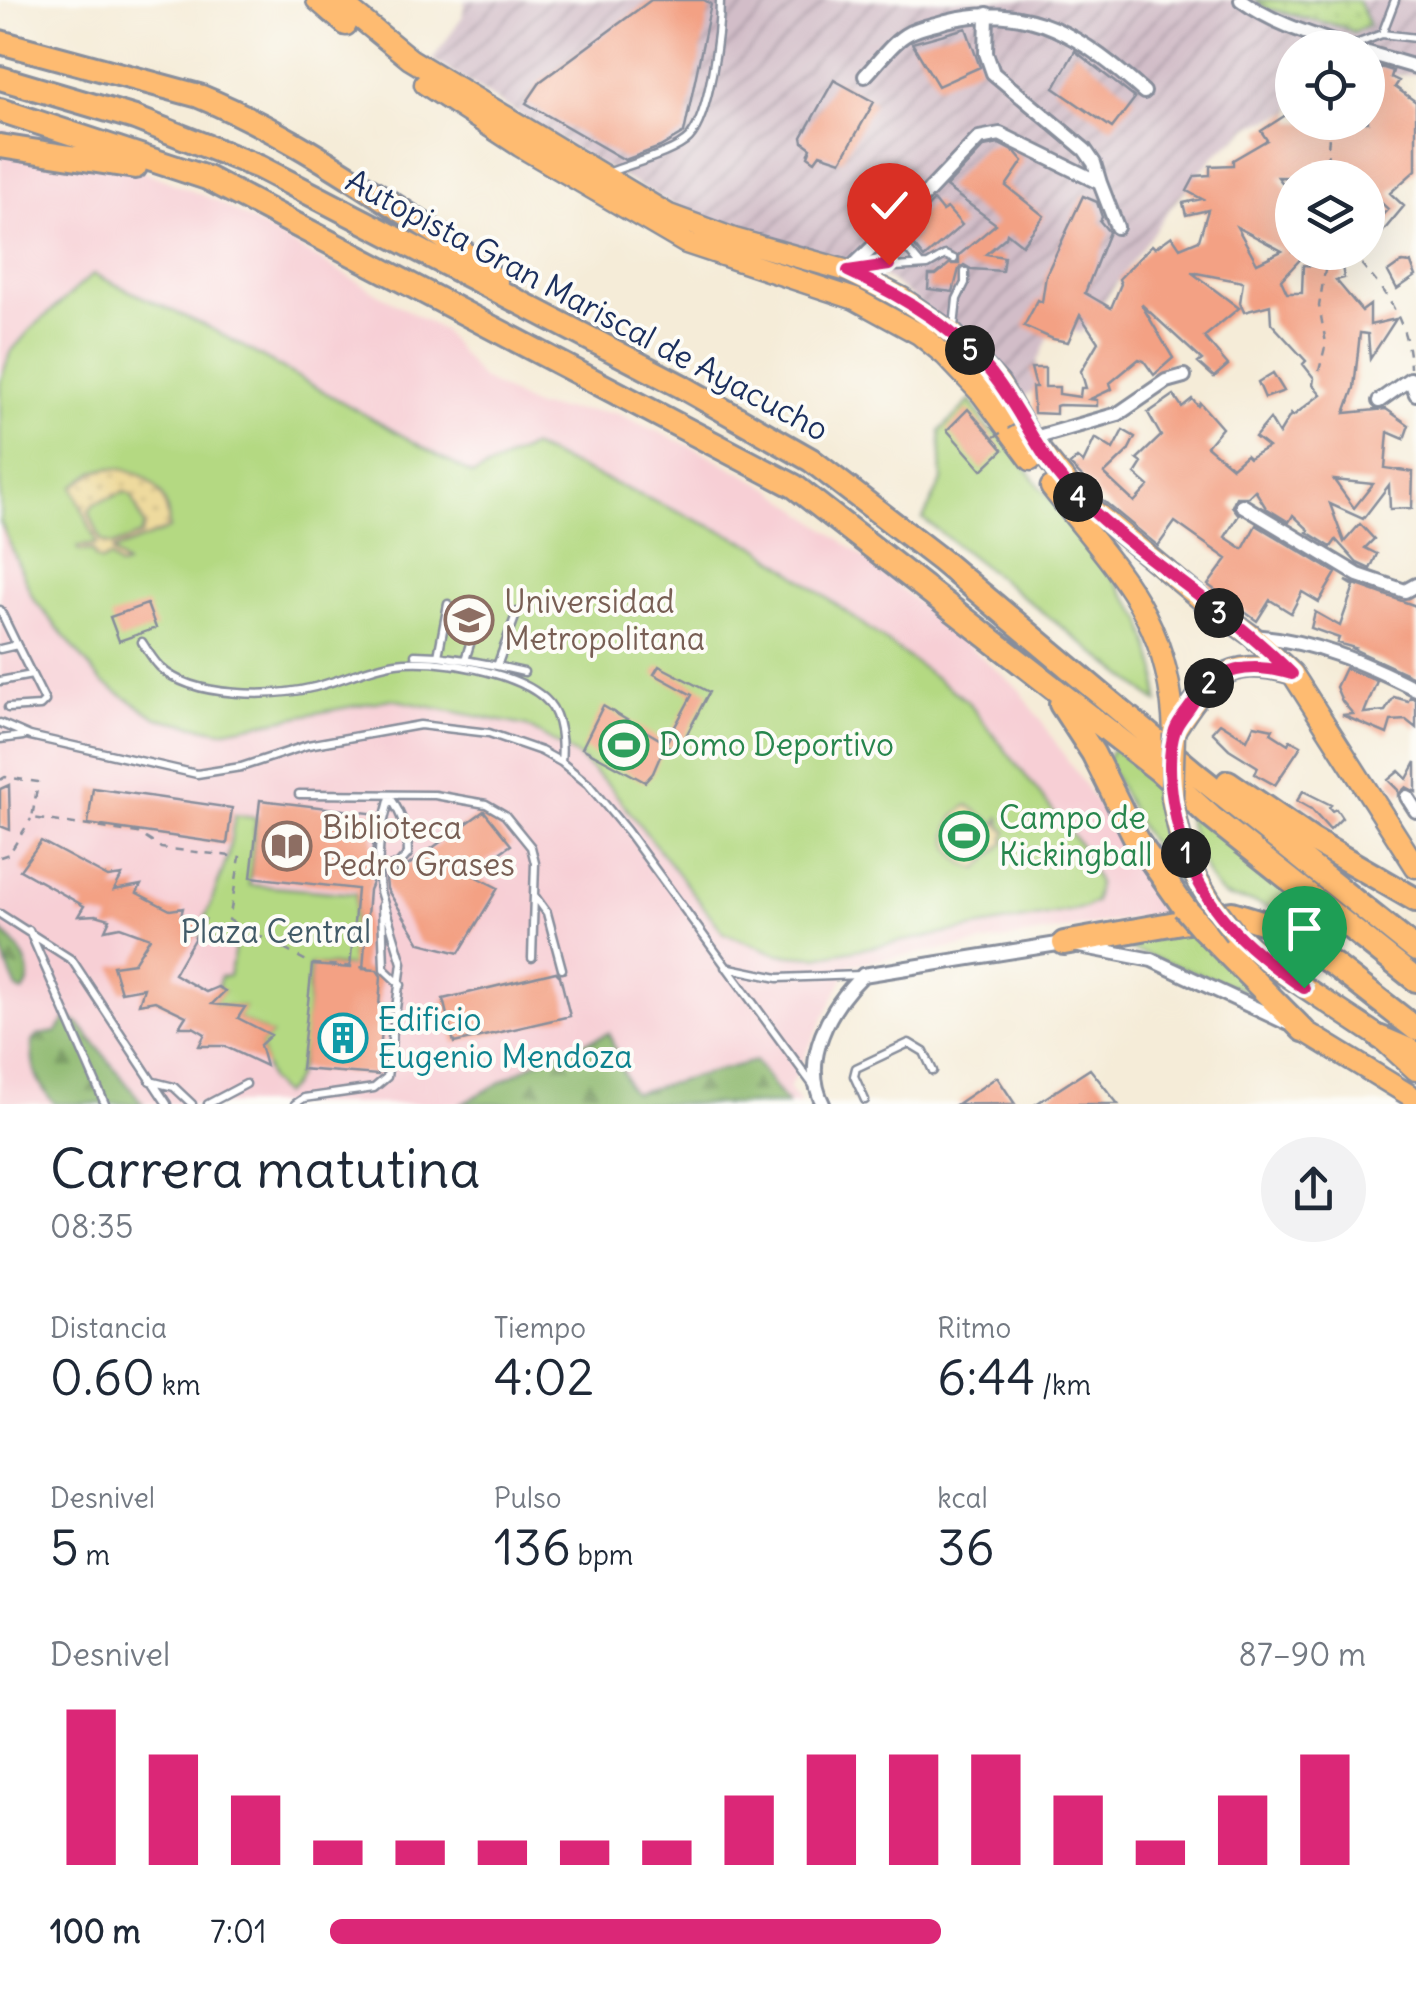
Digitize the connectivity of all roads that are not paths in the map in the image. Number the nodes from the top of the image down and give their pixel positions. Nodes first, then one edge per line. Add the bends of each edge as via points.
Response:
1 (317, 0) edge
2 (338, 0) edge
3 (720, 0) edge
4 (1240, 0) edge
5 (1395, 0) edge
6 (987, 14) junction
7 (1297, 30) edge
8 (1384, 30) edge
9 (1385, 34) edge
10 (1416, 38) edge
11 (0, 42) edge
12 (1385, 58) edge
13 (1416, 67) edge
14 (865, 76) dead end
15 (0, 78) edge
16 (1144, 92) dead end
17 (0, 110) edge
18 (0, 146) edge
19 (604, 174) junction
20 (207, 178) junction
21 (1100, 183) junction
22 (1117, 227) dead end
23 (897, 237) dead end
24 (954, 260) dead end
25 (920, 264) junction
26 (848, 271) junction
27 (965, 272) dead end
28 (509, 294) junction
29 (953, 334) junction
30 (1184, 376) dead end
31 (1416, 394) edge
32 (1379, 402) dead end
33 (1031, 439) junction
34 (1242, 505) dead end
35 (1416, 585) edge
36 (448, 604) dead end
37 (480, 612) dead end
38 (517, 612) dead end
39 (1, 614) edge
40 (1252, 636) junction
41 (142, 642) dead end
42 (17, 645) junction
43 (0, 650) edge
44 (415, 655) dead end
45 (438, 656) junction
46 (465, 660) junction
47 (497, 666) junction
48 (524, 672) dead end
49 (32, 674) junction
50 (1292, 674) junction
51 (0, 682) edge
52 (1051, 688) junction
53 (1416, 689) edge
54 (8, 708) dead end
55 (0, 723) edge
56 (1175, 732) junction
57 (30, 736) junction
58 (0, 739) edge
59 (561, 762) junction
60 (1197, 775) junction
61 (299, 794) dead end
62 (1407, 796) dead end
63 (390, 797) junction
64 (1416, 811) edge
65 (1416, 867) edge
66 (378, 871) junction
67 (533, 894) junction
68 (382, 899) junction
69 (1416, 900) edge
70 (0, 914) edge
71 (28, 929) junction
72 (1064, 944) junction
73 (1416, 950) edge
74 (532, 958) dead end
75 (724, 966) junction
76 (562, 968) dead end
77 (863, 975) junction
78 (1416, 980) edge
79 (401, 986) junction
80 (1303, 1030) junction
81 (1416, 1030) edge
82 (1381, 1038) junction
83 (1416, 1053) edge
84 (1416, 1070) edge
85 (933, 1071) dead end
86 (149, 1081) junction
87 (246, 1084) dead end
88 (813, 1086) junction
89 (1416, 1099) edge
90 (865, 1100) dead end
91 (105, 1104) edge
92 (167, 1104) edge
93 (192, 1104) edge
94 (208, 1104) edge
95 (295, 1104) edge
96 (822, 1104) edge

1 - 56 main road via 370,47 464,110 666,232 855,300 945,355 1136,594 1167,667
2 - 19 main road via 410,60
3 - 19 lane via 714,69 689,138
4 - 7 street
5 - 8 lane
6 - 14 street via 907,33
6 - 16 street via 1050,22
6 - 21 street via 993,73 1085,150
9 - 10 lane
11 - 28 highway via 222,106 301,146 435,232 474,258
12 - 13 street
15 - 28 highway, Autopista Gran Mariscal de Ayacucho via 207,144
17 - 20 highway, Autopista Gran Mariscal de Ayacucho
18 - 20 highway
19 - 26 main road via 689,223
20 - 52 highway, Autopista Gran Mariscal de Ayacucho via 794,486
21 - 22 street
21 - 26 street via 1000,134 979,138
23 - 25 lane
24 - 25 lane via 945,254
25 - 26 lane
26 - 29 main road
27 - 29 lane
28 - 60 highway, Autopista Gran Mariscal de Ayacucho via 811,460
29 - 33 main road via 999,384
30 - 33 street via 1118,414
31 - 32 street via 1410,379
33 - 40 main road via 1080,500
34 - 35 street via 1358,576 1405,591
36 - 45 lane
37 - 46 lane
38 - 47 lane
39 - 42 lane
40 - 50 main road
40 - 53 street via 1305,644
41 - 59 lane via 161,669 232,693 287,692 402,662 494,675 549,703
42 - 43 lane
42 - 49 lane
44 - 45 lane
45 - 46 lane
46 - 47 lane
47 - 48 lane
49 - 51 lane
49 - 54 lane via 43,704
50 - 56 main road via 1266,666 1222,674 1199,693
50 - 65 main road
52 - 78 highway, Autopista Gran Mariscal de Ayacucho
52 - 80 highway, bridge via 1136,839 1184,907
55 - 57 lane
56 - 82 main road, bridge via 1172,798 1182,841 1211,902 1234,934 1280,971
57 - 58 lane
57 - 59 lane via 197,774 362,734 444,726 504,736
59 - 75 lane via 627,832
60 - 69 highway via 1229,782
60 - 73 highway, Autopista Gran Mariscal de Ayacucho
61 - 63 lane
62 - 64 street
63 - 66 lane
63 - 66 lane via 408,836 408,854
63 - 67 lane via 435,795 486,804 505,816 531,847
66 - 68 lane
67 - 74 lane
67 - 76 lane via 547,914
68 - 79 lane via 402,963
68 - 79 lane via 384,969
70 - 71 lane
71 - 86 lane via 72,960
71 - 91 lane
72 - 77 street
72 - 80 street via 1152,960
72 - 81 highway via 1232,912 1271,925 1334,964
75 - 77 lane via 778,978
75 - 88 lane
77 - 88 street via 834,1010
79 - 95 lane via 382,1084
80 - 89 main road
82 - 83 highway
82 - 84 main road
85 - 90 lane via 924,1052 909,1043 856,1068
86 - 92 lane
86 - 93 lane via 174,1086
87 - 94 lane
88 - 96 street

